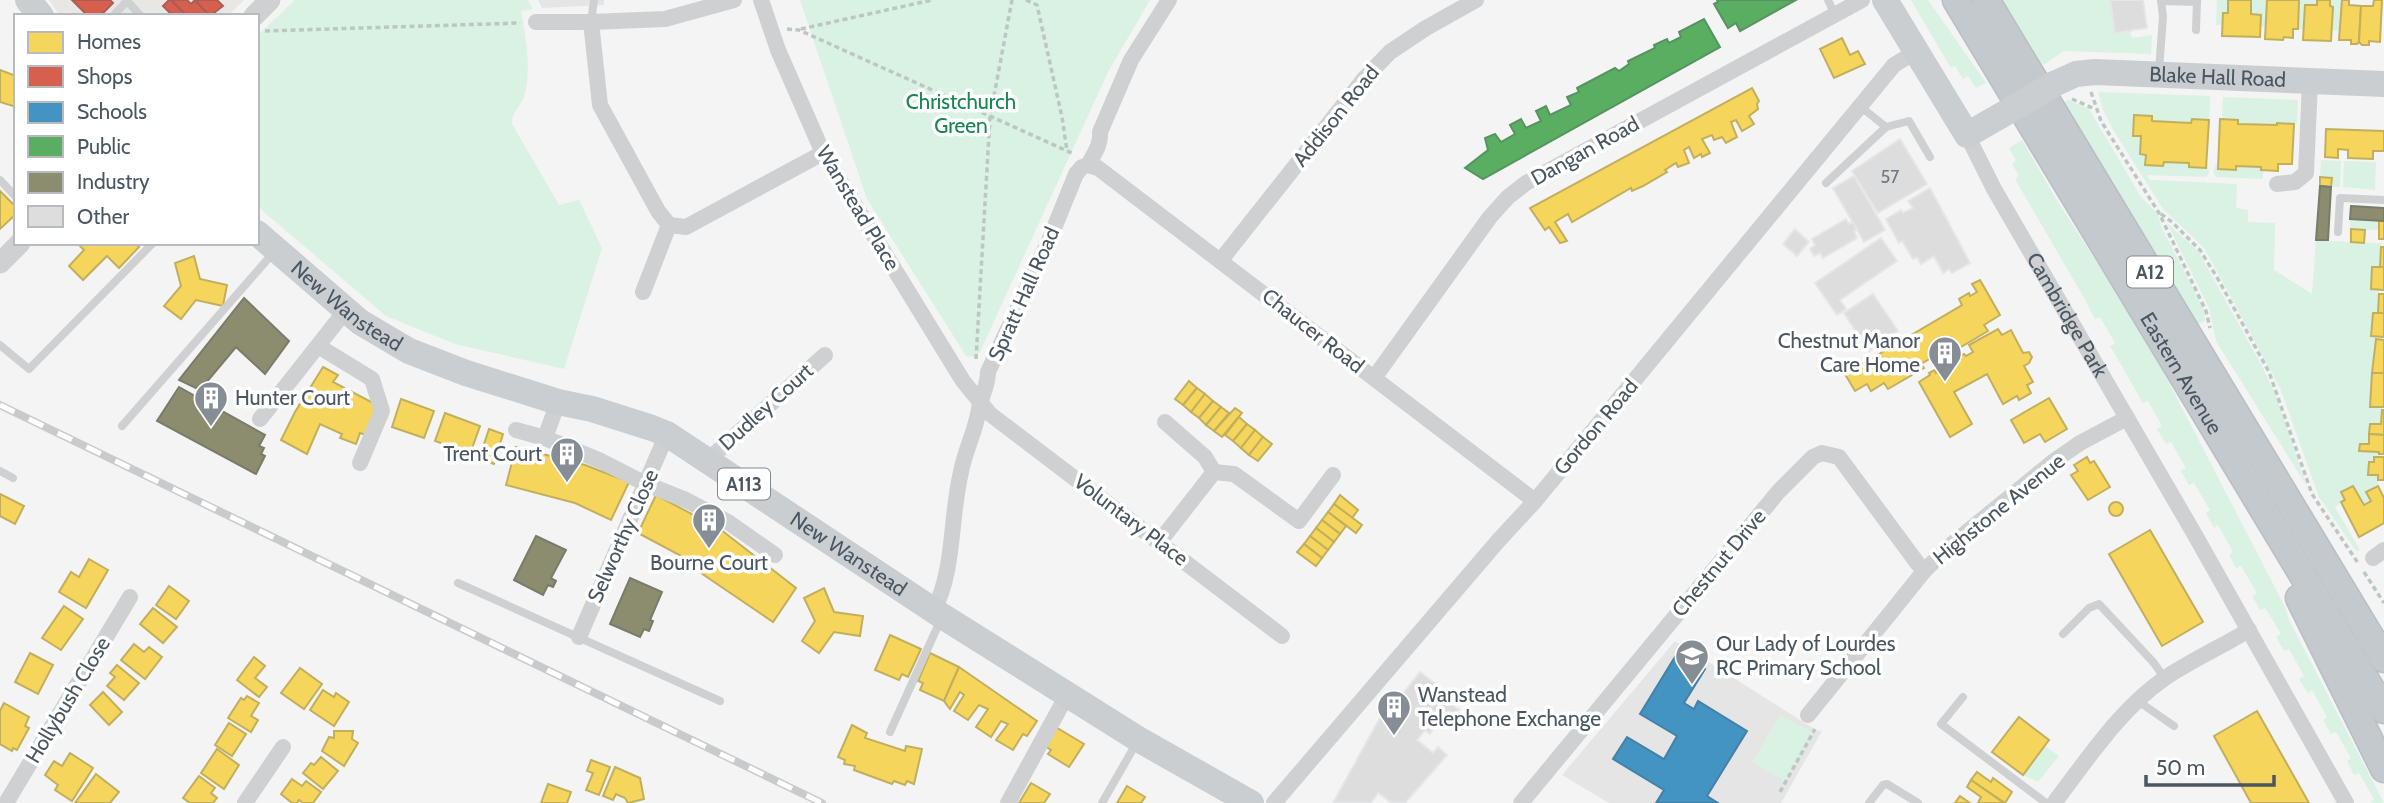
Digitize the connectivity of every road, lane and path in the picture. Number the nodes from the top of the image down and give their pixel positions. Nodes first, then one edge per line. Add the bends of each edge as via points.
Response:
1 (270, 0) edge
2 (594, 0) edge
3 (734, 0) edge
4 (761, 0) edge
5 (932, 0) edge
6 (1012, 0) edge
7 (1026, 0) edge
8 (1169, 0) edge
9 (1476, 0) edge
10 (1862, 0) edge
11 (1885, 0) edge
12 (1956, 0) edge
13 (1986, 0) edge
14 (2161, 1) edge
15 (2197, 1) edge
16 (1832, 7) edge
17 (115, 14) edge
18 (140, 14) edge
19 (256, 14) edge
20 (536, 22) joint
21 (591, 22) junction
22 (770, 28) junction
23 (799, 30) junction
24 (2196, 30) dead end
25 (259, 33) edge
26 (1917, 51) junction
27 (2088, 72) junction
28 (2159, 75) junction
29 (2310, 82) junction
30 (2384, 85) edge
31 (2060, 90) junction
32 (1861, 107) junction
33 (2095, 110) junction
34 (990, 117) junction
35 (1885, 127) junction
36 (1967, 135) junction
37 (1078, 148) dead end
38 (1067, 151) junction
39 (823, 153) junction
40 (1930, 158) dead end
41 (1088, 165) junction
42 (0, 180) edge
43 (1826, 183) dead end
44 (2277, 184) dead end
45 (14, 195) edge
46 (2384, 200) edge
47 (669, 225) junction
48 (2338, 232) dead end
49 (267, 241) edge
50 (18, 245) edge
51 (151, 245) edge
52 (1221, 260) junction
53 (0, 263) edge
54 (643, 292) dead end
55 (346, 310) junction
56 (0, 345) edge
57 (318, 346) junction
58 (825, 355) dead end
59 (982, 369) junction
60 (1374, 377) junction
61 (558, 402) junction
62 (980, 402) junction
63 (2127, 418) junction
64 (260, 419) dead end
65 (1165, 422) dead end
66 (122, 426) dead end
67 (516, 430) dead end
68 (667, 435) junction
69 (545, 438) junction
70 (708, 460) junction
71 (360, 463) dead end
72 (2237, 466) junction
73 (0, 471) edge
74 (1214, 472) junction
75 (1333, 475) dead end
76 (13, 478) dead end
77 (646, 484) junction
78 (1535, 501) junction
79 (1160, 541) junction
80 (2315, 544) junction
81 (775, 555) dead end
82 (1926, 570) junction
83 (458, 583) dead end
84 (130, 597) dead end
85 (2384, 603) edge
86 (938, 613) junction
87 (2384, 626) edge
88 (2249, 630) junction
89 (2063, 635) dead end
90 (1283, 636) dead end
91 (579, 637) junction
92 (2384, 659) edge
93 (2165, 679) junction
94 (1067, 695) junction
95 (1963, 697) dead end
96 (720, 701) dead end
97 (2138, 701) junction
98 (2384, 710) edge
99 (1808, 715) dead end
100 (2174, 726) dead end
101 (1816, 730) dead end
102 (890, 732) dead end
103 (1138, 739) junction
104 (283, 747) dead end
105 (2384, 769) edge
106 (1780, 792) dead end
107 (6, 803) edge
108 (245, 803) edge
109 (1008, 803) edge
110 (1102, 803) edge
111 (1251, 803) edge
112 (1274, 803) edge
113 (1521, 803) edge
114 (1869, 803) edge
115 (1918, 803) edge
116 (2046, 803) edge
117 (2054, 803) edge
118 (2346, 803) edge

1 - 19 street
2 - 21 lane
3 - 21 street via 665,19
4 - 22 street, Wanstead Place
5 - 23 path
6 - 34 path
7 - 38 path via 1037,5
8 - 41 street, Spratt Hall Road via 1131,60
9 - 52 street, Addison Road via 1390,52
10 - 16 street, Dangan Road
11 - 26 main road, Cambridge Park
12 - 72 highway, Eastern Avenue / A12
13 - 80 highway, Eastern Avenue / A12
14 - 15 lane
14 - 28 lane
15 - 24 lane
16 - 60 street, Dangan Road via 1508,197
17 - 18 lane via 127,1
20 - 21 street
20 - 25 path
21 - 47 street via 600,105
22 - 23 path
22 - 39 street, Wanstead Place
23 - 34 path
26 - 32 street, Gordon Road via 1894,65
26 - 36 main road, Cambridge Park
27 - 28 main road, Blake Hall Road
27 - 31 main road, Blake Hall Road via 2076,74
27 - 33 path
28 - 29 main road, Blake Hall Road
29 - 30 main road, Blake Hall Road
29 - 44 street via 2306,173 2295,182
31 - 33 path
31 - 36 main road, Blake Hall Road, bridge via 2002,114
32 - 35 lane
32 - 78 street, Gordon Road
33 - 85 path via 2159,213 2200,250 2218,279 2269,372 2312,495
34 - 38 path
34 - 59 path via 975,357
35 - 40 lane via 1909,121
35 - 43 lane
36 - 63 street, Cambridge Park
37 - 38 path via 1075,155
39 - 47 street via 686,227
39 - 62 street, Wanstead Place
41 - 52 street, Chaucer Road
41 - 59 street, Spratt Hall Road via 1076,174 1048,243
42 - 45 lane
46 - 48 lane via 2340,198
47 - 54 street
49 - 55 main road, New Wanstead / A113
49 - 66 lane
50 - 53 street
51 - 56 lane via 29,369
52 - 60 street, Chaucer Road
55 - 57 street
55 - 61 main road, New Wanstead / A113 via 380,335 435,363
57 - 64 street
57 - 71 street via 372,379 382,411
58 - 70 street, Dudley Court
59 - 62 street, Spratt Hall Road via 988,381
60 - 78 street, Chaucer Road
61 - 68 main road, New Wanstead / A113
61 - 69 street
62 - 79 street, Voluntary Place
62 - 86 street, Spratt Hall Road via 961,471
63 - 82 street, Highstone Avenue via 2054,461
63 - 88 street, Cambridge Park
65 - 74 street via 1205,457
67 - 69 street
68 - 70 main road, New Wanstead / A113
68 - 77 street, Selworthy Close
69 - 77 street
70 - 86 main road, New Wanstead / A113
72 - 98 highway, Eastern Avenue / A12
72 - 105 highway, A12
73 - 76 lane
74 - 75 street via 1234,474 1299,521
74 - 79 street
77 - 81 street via 728,522
77 - 91 street, Selworthy Close
78 - 112 street, Gordon Road
79 - 90 street, Voluntary Place
80 - 87 highway, A12
80 - 92 highway, Eastern Avenue / A12
82 - 99 street, Highstone Avenue
82 - 113 street, Chestnut Drive via 1839,457 1822,453 1813,457 1727,552
83 - 91 lane
84 - 107 street, Hollybush Close
86 - 94 main road, New Wanstead / A113
86 - 102 lane
88 - 93 street
88 - 118 street, Cambridge Park
89 - 93 lane via 2099,604
91 - 96 lane
93 - 97 street
94 - 103 main road, New Wanstead / A113
94 - 109 street
95 - 116 lane via 1941,724
97 - 100 lane
97 - 117 street
101 - 106 path
103 - 110 lane
103 - 111 main road, New Wanstead / A113
104 - 108 street
114 - 115 lane via 1887,784

